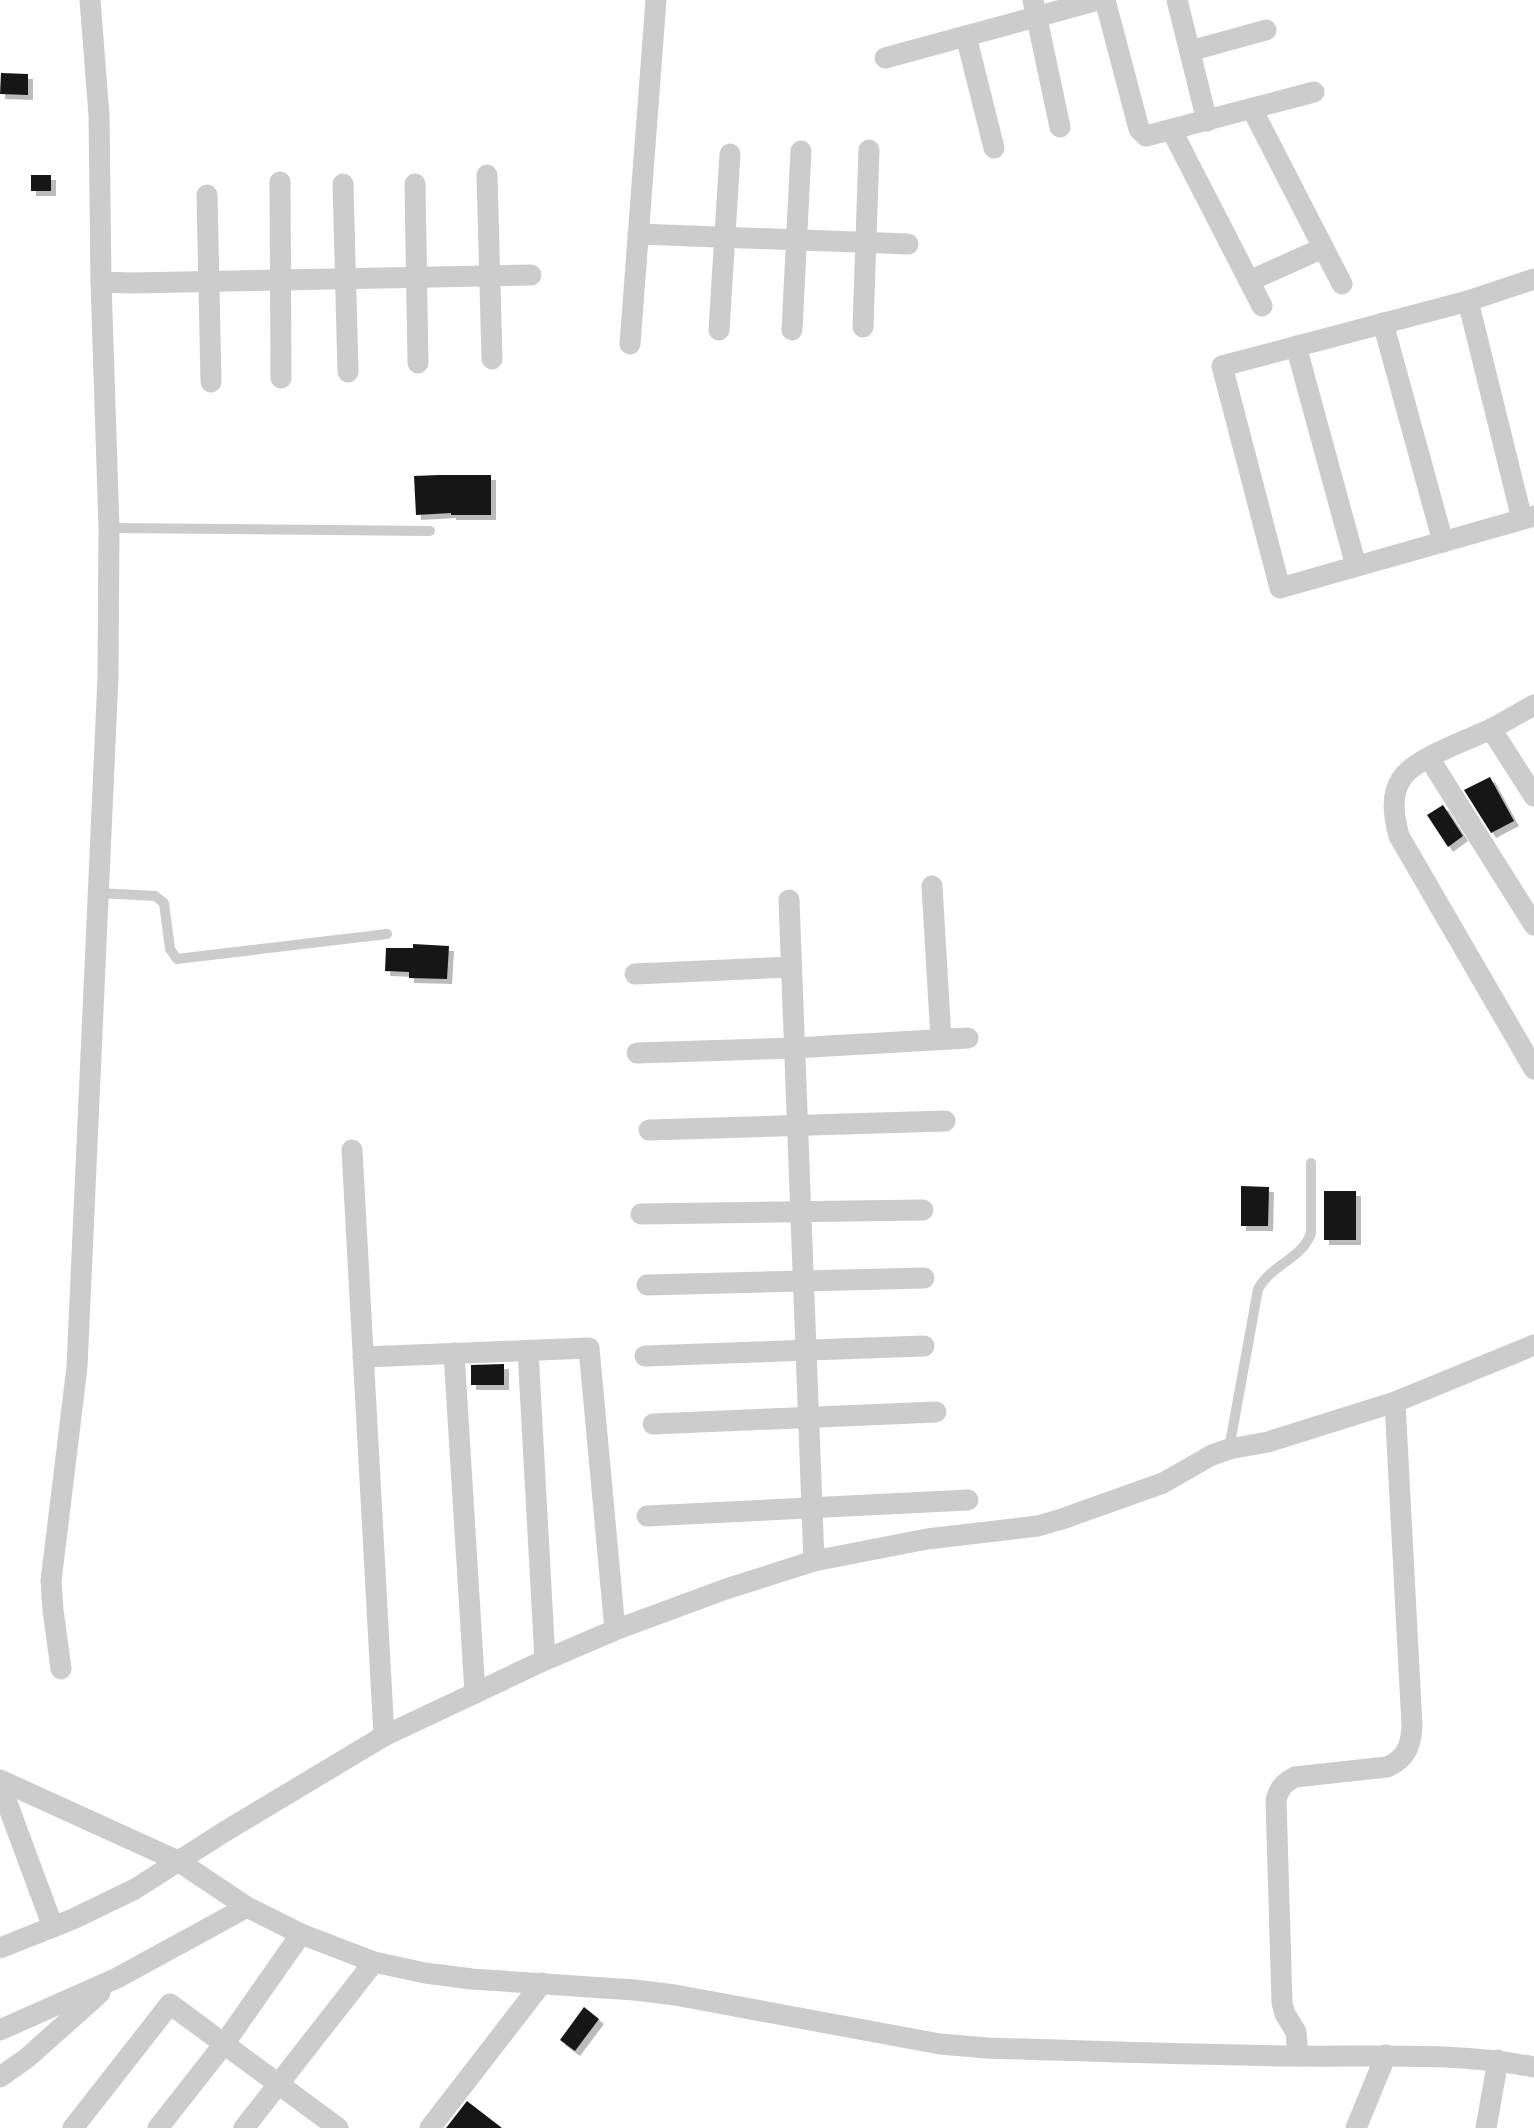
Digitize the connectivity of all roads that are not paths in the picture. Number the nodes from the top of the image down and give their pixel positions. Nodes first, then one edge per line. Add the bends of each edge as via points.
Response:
1 (90, 0) edge
2 (656, 0) edge
3 (1098, 0) edge
4 (1105, 0) edge
5 (1178, 0) edge
6 (1035, 9) edge
7 (1266, 30) dead end
8 (966, 36) junction
9 (1190, 51) junction
10 (885, 58) dead end
11 (1314, 92) dead end
12 (1252, 109) junction
13 (1207, 121) junction
14 (1060, 127) dead end
15 (1172, 130) junction
16 (994, 147) dead end
17 (869, 150) dead end
18 (801, 151) dead end
19 (730, 154) dead end
20 (487, 175) dead end
21 (280, 182) dead end
22 (343, 184) dead end
23 (415, 184) dead end
24 (207, 195) dead end
25 (638, 234) junction
26 (725, 237) junction
27 (797, 240) junction
28 (866, 243) junction
29 (908, 244) dead end
30 (1323, 248) junction
31 (491, 275) junction
32 (531, 275) dead end
33 (416, 276) junction
34 (346, 277) junction
35 (280, 279) junction
36 (1534, 279) edge
37 (208, 281) junction
38 (1249, 281) junction
39 (100, 282) junction
40 (1342, 284) dead end
41 (1468, 301) junction
42 (1262, 306) dead end
43 (1383, 323) junction
44 (863, 327) dead end
45 (719, 330) dead end
46 (792, 330) dead end
47 (630, 344) dead end
48 (1296, 346) junction
49 (492, 359) dead end
50 (418, 363) dead end
51 (348, 372) dead end
52 (281, 378) dead end
53 (211, 382) dead end
54 (1528, 517) edge
55 (109, 528) junction
56 (430, 531) dead end
57 (1443, 542) junction
58 (1356, 566) junction
59 (1534, 705) edge
60 (1491, 729) junction
61 (1430, 758) junction
62 (1534, 796) edge
63 (932, 886) dead end
64 (98, 893) junction
65 (789, 900) dead end
66 (1534, 925) edge
67 (387, 934) dead end
68 (791, 967) junction
69 (635, 974) dead end
70 (968, 1038) dead end
71 (941, 1039) junction
72 (794, 1048) junction
73 (637, 1053) dead end
74 (1533, 1065) edge
75 (945, 1121) dead end
76 (798, 1125) junction
77 (649, 1130) dead end
78 (352, 1150) dead end
79 (1311, 1163) dead end
80 (922, 1210) dead end
81 (801, 1212) junction
82 (641, 1214) dead end
83 (924, 1278) dead end
84 (803, 1282) junction
85 (647, 1286) dead end
86 (924, 1346) dead end
87 (1534, 1346) edge
88 (806, 1350) junction
89 (528, 1351) junction
90 (454, 1353) junction
91 (645, 1356) dead end
92 (363, 1357) junction
93 (1395, 1402) junction
94 (936, 1412) dead end
95 (808, 1419) junction
96 (652, 1424) dead end
97 (1229, 1449) junction
98 (968, 1500) dead end
99 (812, 1509) junction
100 (647, 1516) dead end
101 (814, 1561) junction
102 (615, 1630) junction
103 (545, 1660) junction
104 (61, 1669) dead end
105 (475, 1693) junction
106 (384, 1736) junction
107 (0, 1782) edge
108 (178, 1861) junction
109 (247, 1907) junction
110 (53, 1927) junction
111 (301, 1934) junction
112 (0, 1948) edge
113 (374, 1962) junction
114 (117, 1978) junction
115 (542, 1983) junction
116 (0, 2030) edge
117 (224, 2044) junction
118 (1386, 2055) junction
119 (1298, 2056) junction
120 (1498, 2060) junction
121 (1534, 2067) edge
122 (0, 2077) edge
123 (278, 2084) junction
124 (73, 2128) edge
125 (158, 2128) edge
126 (244, 2128) edge
127 (338, 2128) edge
128 (430, 2128) edge
129 (1356, 2128) edge
130 (1486, 2128) edge

1 - 39 street via 99,116
2 - 25 street
3 - 6 street
4 - 15 street via 1139,129 1146,136
5 - 9 street
6 - 8 street
6 - 14 street
7 - 9 street
8 - 10 street
8 - 16 street
9 - 13 street
11 - 12 street
12 - 13 street
12 - 30 street
13 - 15 street
15 - 38 street
17 - 28 street
18 - 27 street
19 - 26 street
20 - 31 street
21 - 35 street
22 - 34 street
23 - 33 street
24 - 37 street
25 - 26 street
25 - 47 street
26 - 27 street
26 - 45 street
27 - 28 street
27 - 46 street
28 - 29 street
28 - 44 street
30 - 38 street
30 - 40 street
31 - 32 street
31 - 33 street
31 - 49 street
33 - 34 street
33 - 50 street
34 - 35 street
34 - 51 street
35 - 37 street
35 - 52 street
36 - 41 street
37 - 39 street
37 - 53 street
38 - 42 street
39 - 55 street
41 - 43 street
41 - 54 street
43 - 48 street
43 - 57 street
48 - 58 street
48 - 58 street via 1222,366 1280,588
54 - 57 street
55 - 56 lane
55 - 64 street via 108,677
57 - 58 street
59 - 60 street
60 - 61 street
60 - 62 street
61 - 66 street
61 - 74 street via 1412,766 1401,779 1394,815 1399,836
63 - 71 street
64 - 67 lane via 155,896 164,903 170,949 177,959
64 - 104 street via 77,1367 51,1581
65 - 68 street
68 - 69 street
68 - 72 street
70 - 71 street
71 - 72 street
72 - 73 street
72 - 76 street
75 - 76 street
76 - 77 street
76 - 81 street
78 - 92 street
79 - 97 lane via 1311,1233 1308,1243 1269,1273 1258,1289
80 - 81 street
81 - 82 street
81 - 84 street
83 - 84 street
84 - 85 street
84 - 88 street
86 - 88 street
87 - 93 street
88 - 91 street
88 - 95 street
89 - 90 street
89 - 102 street via 589,1348
89 - 103 street
90 - 92 street
90 - 105 street
92 - 106 street
93 - 97 street via 1268,1442
93 - 119 street via 1411,1741 1398,1763 1295,1777 1278,1790 1282,2003 1296,2032
94 - 95 street
95 - 96 street
95 - 99 street
97 - 101 street via 1163,1483 1038,1526 927,1539
98 - 99 street
99 - 100 street
99 - 101 street
101 - 102 street
102 - 103 street
103 - 105 street
105 - 106 street
106 - 108 street
107 - 108 street
107 - 110 street
108 - 109 street
108 - 110 street via 135,1889
109 - 111 street
109 - 114 street
110 - 112 street
111 - 113 street
111 - 117 street
113 - 115 street via 472,1979
113 - 123 street
114 - 116 street
114 - 122 street
115 - 119 street via 675,1995 940,2044
115 - 128 street
117 - 123 street
117 - 124 street via 170,2004
117 - 125 street
118 - 119 street
118 - 120 street
118 - 129 street
120 - 121 street
120 - 130 street
123 - 126 street
123 - 127 street

